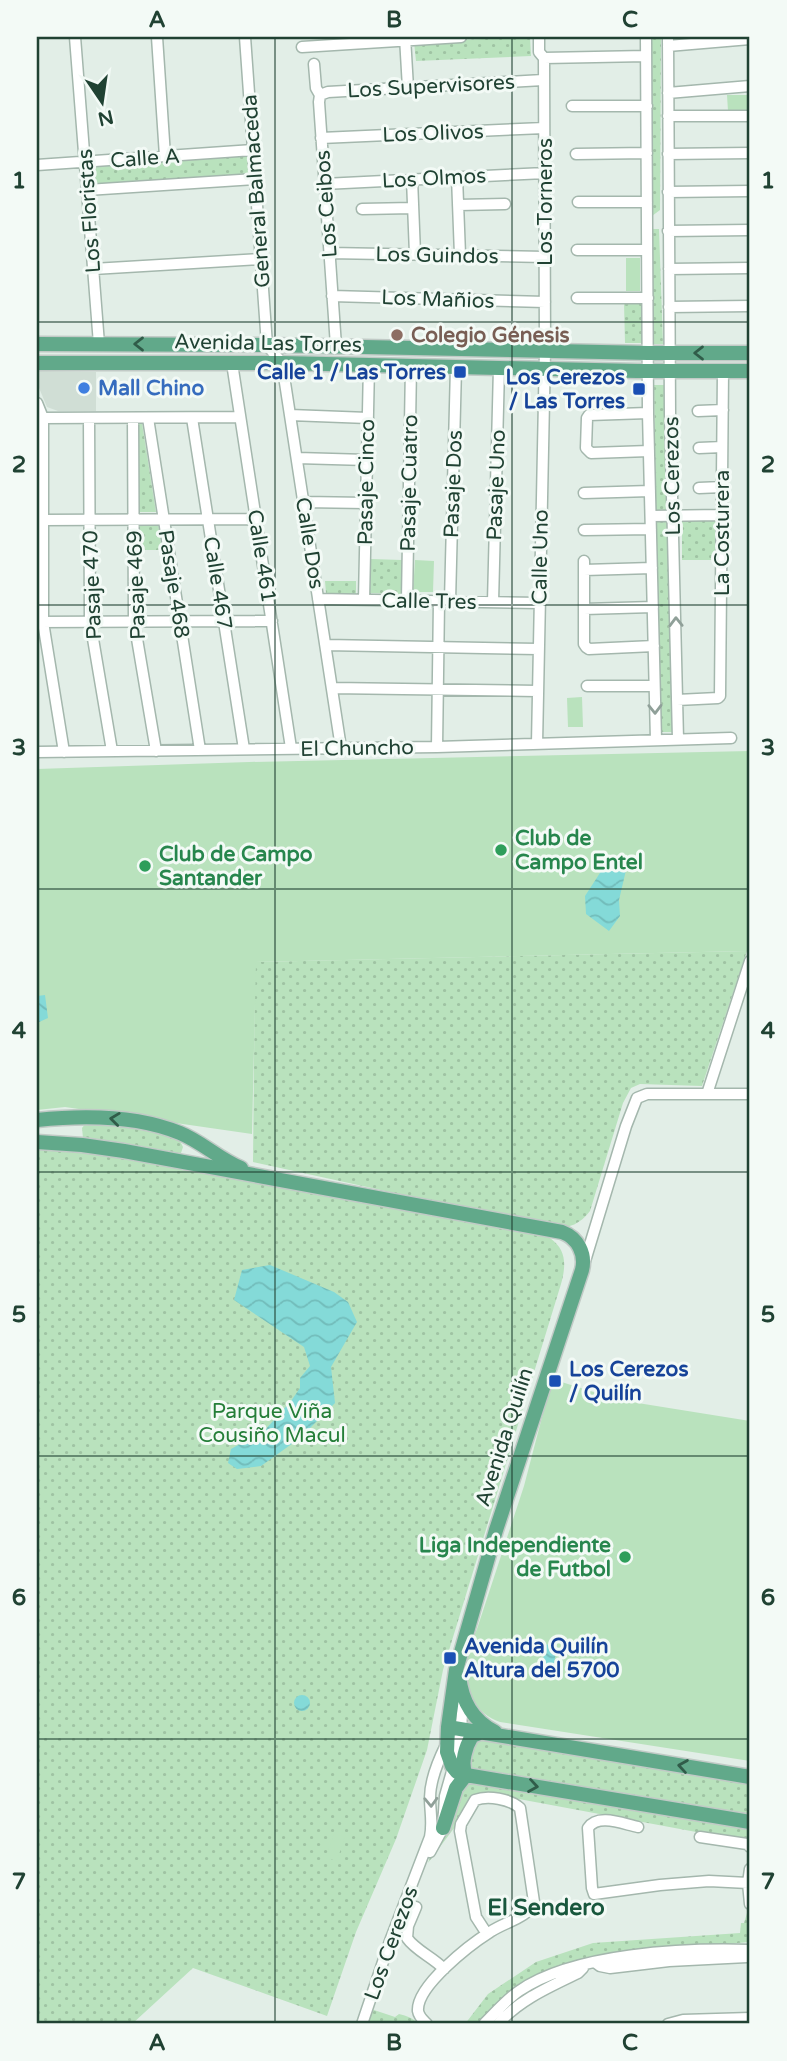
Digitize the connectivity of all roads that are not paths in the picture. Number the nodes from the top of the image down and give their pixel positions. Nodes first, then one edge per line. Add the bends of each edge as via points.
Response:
1 (75, 37) edge
2 (157, 37) edge
3 (245, 37) edge
4 (461, 37) edge
5 (539, 37) edge
6 (646, 37) edge
7 (750, 38) edge
8 (405, 39) edge
9 (720, 39) edge
10 (668, 41) edge
11 (303, 47) dead end
12 (646, 56) junction
13 (544, 58) junction
14 (314, 64) dead end
15 (544, 80) junction
16 (750, 86) edge
17 (408, 88) junction
18 (668, 93) junction
19 (320, 95) junction
20 (572, 106) dead end
21 (646, 106) junction
22 (668, 116) junction
23 (750, 116) edge
24 (544, 128) junction
25 (321, 138) junction
26 (253, 150) junction
27 (576, 153) dead end
28 (647, 153) junction
29 (750, 153) edge
30 (668, 154) junction
31 (165, 156) junction
32 (85, 162) junction
33 (37, 165) edge
34 (545, 173) junction
35 (457, 177) junction
36 (255, 179) junction
37 (412, 179) junction
38 (324, 184) junction
39 (87, 190) junction
40 (750, 191) edge
41 (668, 192) junction
42 (578, 202) dead end
43 (647, 202) junction
44 (505, 204) dead end
45 (458, 205) junction
46 (413, 208) junction
47 (362, 209) dead end
48 (668, 212) junction
49 (647, 227) junction
50 (750, 230) edge
51 (668, 231) junction
52 (577, 250) dead end
53 (648, 250) junction
54 (329, 253) junction
55 (415, 254) junction
56 (460, 255) junction
57 (545, 257) junction
58 (261, 259) junction
59 (750, 268) edge
60 (93, 269) junction
61 (669, 269) junction
62 (332, 296) junction
63 (577, 298) dead end
64 (648, 298) junction
65 (545, 302) junction
66 (750, 306) edge
67 (670, 307) junction
68 (37, 344) edge
69 (99, 344) junction
70 (267, 345) junction
71 (335, 346) junction
72 (545, 351) junction
73 (648, 353) junction
74 (670, 353) junction
75 (750, 353) edge
76 (37, 363) edge
77 (232, 363) junction
78 (282, 363) junction
79 (369, 365) junction
80 (411, 366) junction
81 (456, 367) junction
82 (499, 368) junction
83 (544, 369) junction
84 (648, 371) junction
85 (670, 371) junction
86 (723, 371) junction
87 (750, 371) edge
88 (37, 403) edge
89 (723, 410) junction
90 (698, 411) dead end
91 (648, 413) junction
92 (290, 415) junction
93 (240, 417) junction
94 (43, 418) junction
95 (89, 418) junction
96 (133, 418) junction
97 (148, 418) junction
98 (192, 418) junction
99 (368, 418) junction
100 (722, 447) junction
101 (699, 448) dead end
102 (649, 451) junction
103 (297, 458) junction
104 (367, 460) junction
105 (722, 487) junction
106 (699, 488) dead end
107 (650, 491) junction
108 (584, 494) dead end
109 (304, 502) junction
110 (366, 503) junction
111 (722, 515) junction
112 (651, 516) junction
113 (673, 516) junction
114 (164, 519) junction
115 (208, 519) junction
116 (256, 519) junction
117 (42, 520) junction
118 (90, 520) junction
119 (134, 520) junction
120 (651, 529) junction
121 (584, 530) dead end
122 (652, 568) junction
123 (318, 599) junction
124 (364, 600) junction
125 (407, 600) junction
126 (445, 601) junction
127 (493, 602) junction
128 (539, 603) junction
129 (653, 607) junction
130 (584, 609) junction
131 (90, 621) junction
132 (134, 621) junction
133 (180, 621) junction
134 (223, 621) junction
135 (272, 621) junction
136 (40, 622) edge
137 (326, 645) junction
138 (654, 646) junction
139 (439, 647) junction
140 (538, 649) junction
141 (587, 686) dead end
142 (654, 686) junction
143 (332, 688) junction
144 (438, 690) junction
145 (537, 691) junction
146 (677, 700) junction
147 (731, 738) dead end
148 (678, 739) junction
149 (656, 740) junction
150 (537, 744) junction
151 (437, 747) junction
152 (291, 748) junction
153 (341, 748) junction
154 (244, 749) junction
155 (200, 750) junction
156 (112, 751) junction
157 (156, 751) junction
158 (37, 752) edge
159 (64, 752) junction
160 (750, 961) edge
161 (707, 1094) junction
162 (750, 1094) edge
163 (87, 1117) junction
164 (37, 1120) edge
165 (181, 1134) junction
166 (37, 1142) edge
167 (82, 1145) junction
168 (171, 1160) junction
169 (257, 1175) junction
170 (596, 1222) junction
171 (576, 1240) junction
172 (576, 1284) junction
173 (458, 1664) junction
174 (463, 1698) junction
175 (455, 1728) junction
176 (480, 1732) junction
177 (506, 1737) junction
178 (447, 1742) junction
179 (460, 1772) junction
180 (750, 1777) edge
181 (750, 1822) edge
182 (638, 1827) dead end
183 (443, 1828) joint
184 (700, 1838) dead end
185 (750, 1847) edge
186 (421, 1863) junction
187 (750, 1870) edge
188 (748, 1883) junction
189 (750, 1904) edge
190 (416, 1906) dead end
191 (487, 1934) junction
192 (750, 1951) edge
193 (591, 1963) junction
194 (444, 1969) junction
195 (750, 2018) edge
196 (362, 2024) edge
197 (427, 2024) edge
198 (484, 2024) edge
199 (498, 2024) edge
200 (668, 2024) edge

1 - 32 street, Los Floristas
2 - 31 street
3 - 26 street, General Balmaceda
4 - 8 street
5 - 13 street, Los Torneros
6 - 12 street, Los Cerezos
7 - 9 street
8 - 11 street
8 - 17 street
9 - 10 street
10 - 18 street, Los Cerezos
12 - 13 street
12 - 21 street, Los Cerezos
13 - 15 street, Los Torneros
14 - 19 street, Los Ceibos
15 - 17 street, Los Supervisores
15 - 24 street, Los Torneros
16 - 18 street
17 - 19 street, Los Supervisores
18 - 22 street, Los Cerezos
19 - 25 street, Los Ceibos
20 - 21 street
21 - 28 street, Los Cerezos
22 - 23 street
22 - 30 street, Los Cerezos
24 - 25 street, Los Olivos
24 - 34 street, Los Torneros
25 - 38 street, Los Ceibos
26 - 31 street, Calle A
26 - 36 street, General Balmaceda
27 - 28 street
28 - 43 street, Los Cerezos
29 - 30 street
30 - 41 street, Los Cerezos
31 - 32 street, Calle A
32 - 33 street, Calle A
32 - 39 street, Los Floristas
34 - 35 street, Los Olmos
34 - 57 street, Los Torneros
35 - 37 street, Los Olmos
35 - 45 street
36 - 39 street
36 - 58 street, General Balmaceda
37 - 38 street, Los Olmos
37 - 46 street
38 - 54 street, Los Ceibos
39 - 60 street, Los Floristas
40 - 41 street
41 - 48 street, Los Cerezos
42 - 43 street
43 - 49 street, Los Cerezos
44 - 45 street
45 - 56 street
46 - 47 street
46 - 55 street
48 - 49 street
48 - 51 street, Los Cerezos
49 - 53 street, Los Cerezos
50 - 51 street
51 - 61 street, Los Cerezos
52 - 53 street
53 - 64 street, Los Cerezos
54 - 55 street, Los Guindos
54 - 62 street, Los Ceibos
55 - 56 street, Los Guindos
56 - 57 street, Los Guindos
57 - 65 street, Los Torneros
58 - 60 street
58 - 70 street, General Balmaceda
59 - 61 street
60 - 69 street, Los Floristas
61 - 67 street, Los Cerezos
62 - 65 street, Los Mañios
62 - 71 street, Los Ceibos
63 - 64 street
64 - 73 street, Los Cerezos
65 - 72 street, Los Torneros
66 - 67 street
67 - 74 street, Los Cerezos
68 - 69 main road, Avenida Las Torres
70 -> 69 main road, Avenida Las Torres
70 - 71 main road, Avenida Las Torres
70 - 78 street
71 - 72 main road, Avenida Las Torres
72 - 73 main road, Avenida Las Torres
72 - 83 street, Los Torneros
73 - 74 main road, Avenida Las Torres
73 - 84 street, Los Cerezos
75 -> 74 main road, Avenida Las Torres
74 - 85 street, Los Cerezos
76 - 77 main road, Avenida Las Torres
77 - 78 main road, Avenida Las Torres
77 - 93 street, Calle 461
78 - 79 main road, Avenida Las Torres
78 - 92 street, Calle Dos
79 - 80 main road, Avenida Las Torres
79 - 99 street, Pasaje Cinco
80 - 81 main road, Avenida Las Torres
80 - 125 street, Pasaje Cuatro
81 - 82 main road, Avenida Las Torres
81 - 126 street, Pasaje Dos
82 - 83 main road, Avenida Las Torres
82 - 127 street, Pasaje Uno
83 - 84 main road, Avenida Las Torres
83 - 128 street, Calle Uno
84 - 85 main road, Avenida Las Torres
84 - 91 street, Los Cerezos
85 - 86 main road, Avenida Las Torres
85 - 113 street, Los Cerezos
86 - 87 main road, Avenida Las Torres
86 - 89 street, La Costurera
88 - 94 street
89 - 90 street
89 - 100 street, La Costurera
91 - 102 street, Los Cerezos
91 - 102 street via 589,415 587,452
92 - 99 street
92 - 103 street, Calle Dos
93 - 98 street
93 - 116 street, Calle 461
94 - 95 street
94 - 117 street
95 - 96 street
95 - 118 street, Pasaje 470
96 - 97 street
96 - 119 street, Pasaje 469
97 - 98 street
97 - 114 street, Pasaje 468
98 - 115 street, Calle 467
99 - 104 street, Pasaje Cinco
100 - 101 street
100 - 105 street, La Costurera
102 - 107 street, Los Cerezos
103 - 104 street
103 - 109 street, Calle Dos
104 - 110 street, Pasaje Cinco
105 - 106 street
105 - 111 street, La Costurera
107 - 108 street
107 - 112 street, Los Cerezos
109 - 110 street
109 - 123 street, Calle Dos
110 - 124 street, Pasaje Cinco
111 - 113 street
111 - 146 street, La Costurera via 720,696
112 - 113 street
112 - 120 street, Los Cerezos
146 -> 113 street, Los Cerezos
114 - 115 street
114 - 119 street
114 - 133 street, Pasaje 468
115 - 116 street
115 - 134 street, Calle 467
116 - 135 street, Calle 461
117 - 118 street
117 - 136 street
118 - 119 street
118 - 131 street, Pasaje 470
119 - 132 street, Pasaje 469
120 - 121 street
120 - 122 street, Los Cerezos
122 - 129 street, Los Cerezos
122 - 130 street via 584,566
123 - 124 street, Calle Tres
123 - 137 street, Calle Dos
124 - 125 street, Calle Tres
125 - 126 street, Calle Tres
126 - 127 street, Calle Tres
126 - 139 street, Pasaje Dos
127 - 128 street, Calle Tres
128 - 140 street, Calle Uno
129 - 130 street
129 - 138 street, Los Cerezos
130 - 138 street via 587,649
131 - 132 street
131 - 136 street
131 - 156 street, Pasaje 470
132 - 133 street
132 - 157 street, Pasaje 469
133 - 134 street
133 - 155 street, Pasaje 468
134 - 135 street
134 - 154 street, Calle 467
135 - 152 street, Calle 461
136 - 159 street
137 - 139 street
137 - 143 street, Calle Dos
138 - 142 street, Los Cerezos
139 - 140 street
139 - 144 street, Pasaje Dos
140 - 145 street, Calle Uno
141 - 142 street
142 -> 149 street, Los Cerezos
143 - 144 street
143 - 153 street, Calle Dos
144 - 145 street
144 - 151 street, Pasaje Dos
145 - 150 street, Calle Uno
146 - 148 street, Los Cerezos
147 - 148 street, El Chuncho
148 - 149 street, El Chuncho
149 - 150 street, El Chuncho
150 - 151 street, El Chuncho
151 - 153 street, El Chuncho
152 - 153 street, El Chuncho
152 - 154 street, El Chuncho
154 - 155 street, El Chuncho
155 - 157 street, El Chuncho
156 - 157 street, El Chuncho
156 - 159 street, El Chuncho
158 - 159 street, El Chuncho
160 - 161 street
161 - 162 street
161 - 170 street via 637,1098
163 - 164 main road
165 -> 163 main road
163 - 167 main road via 75,1131
165 - 168 main road via 187,1141 186,1150
165 - 169 main road
166 - 167 main road
167 - 168 main road
168 - 169 main road
169 - 171 main road via 545,1229
170 - 171 street
170 - 171 street
171 - 172 main road, Avenida Quilín
171 - 172 main road, Avenida Quilín via 584,1263
172 - 173 main road, Avenida Quilín
173 - 174 main road
173 - 175 main road, Avenida Quilín via 453,1680
174 - 175 street
174 - 177 main road via 477,1719
175 - 176 main road
175 - 178 main road, Avenida Quilín
175 - 179 street
176 - 177 main road
176 - 179 main road via 472,1735
180 -> 177 main road
178 - 179 main road, Avenida Quilín via 448,1758
178 -> 186 street, Los Cerezos via 431,1790 431,1831
179 -> 181 main road
179 - 183 main road
182 - 188 street via 598,1819 588,1828 594,1894 709,1881
183 - 186 street, Los Cerezos
184 - 185 street
186 - 196 street, Los Cerezos
187 - 188 street
188 - 189 street
190 - 194 street via 407,1938
191 - 191 street via 476,1917 460,1830 481,1797 520,1808 534,1902 530,1911
191 - 194 street
192 - 193 street via 682,1950
193 - 198 street via 551,1973 519,1992
193 - 199 street via 531,1996
194 - 197 street via 420,2000 420,2017
195 - 200 street

